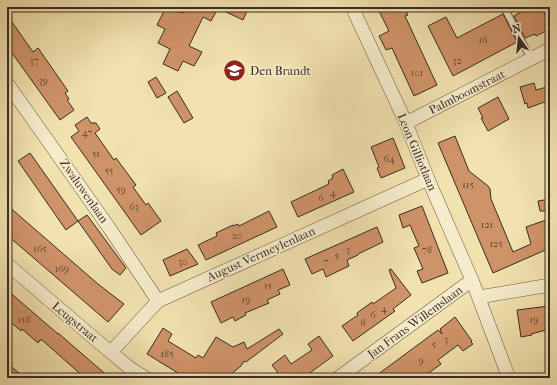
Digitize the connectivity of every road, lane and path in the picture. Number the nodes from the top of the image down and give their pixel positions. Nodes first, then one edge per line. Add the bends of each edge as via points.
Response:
1 (352, 7) edge
2 (504, 7) edge
3 (550, 49) edge
4 (531, 59) junction
5 (7, 83) edge
6 (406, 123) junction
7 (428, 179) junction
8 (7, 264) edge
9 (472, 280) junction
10 (550, 285) edge
11 (479, 297) junction
12 (158, 301) junction
13 (111, 352) junction
14 (146, 378) edge
15 (338, 378) edge
16 (509, 378) edge

1 - 6 street, Leon Gilliotlaan
2 - 4 lane
3 - 4 street, Palmboomstraat
4 - 6 street, Palmboomstraat
5 - 12 street, Zwaluwenlaan via 106,222
6 - 7 street, Leon Gilliotlaan
7 - 9 street, Leon Gilliotlaan
7 - 12 street, August Vermeylenlaan
8 - 13 street, Leugstraat
9 - 11 street, Leon Gilliotlaan
9 - 15 street, Jan Frans Willemslaan
10 - 11 street
11 - 16 street, Leon Gilliotlaan
12 - 13 street, August Vermeylenlaan
13 - 14 street, Leugstraat

